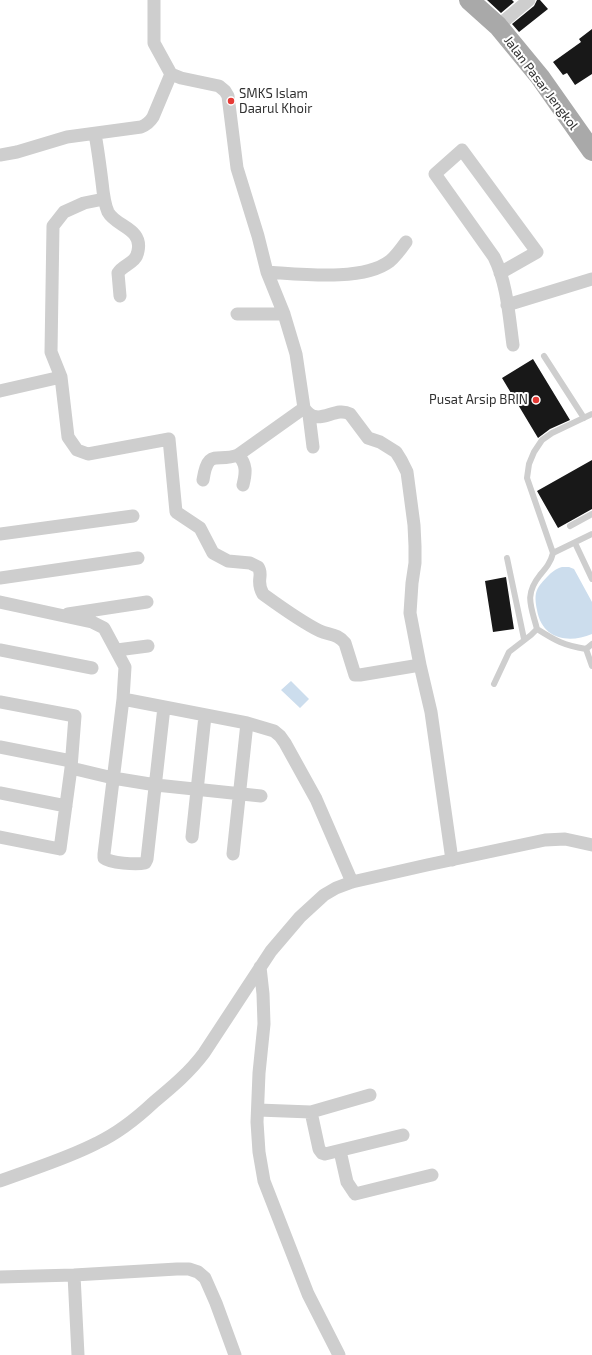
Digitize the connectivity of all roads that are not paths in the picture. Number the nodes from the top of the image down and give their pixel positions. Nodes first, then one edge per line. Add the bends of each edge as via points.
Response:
1 (154, 0) edge
2 (469, 0) edge
3 (529, 0) edge
4 (498, 26) junction
5 (171, 74) junction
6 (95, 134) junction
7 (592, 151) edge
8 (0, 155) edge
9 (104, 199) junction
10 (406, 242) dead end
11 (267, 272) junction
12 (500, 273) junction
13 (592, 278) edge
14 (120, 296) dead end
15 (507, 305) junction
16 (237, 314) dead end
17 (284, 314) junction
18 (513, 345) dead end
19 (544, 356) dead end
20 (61, 377) junction
21 (0, 391) edge
22 (307, 411) junction
23 (592, 414) edge
24 (584, 418) junction
25 (313, 447) dead end
26 (238, 455) junction
27 (203, 480) dead end
28 (243, 485) dead end
29 (592, 514) edge
30 (133, 516) dead end
31 (570, 526) dead end
32 (0, 534) edge
33 (592, 534) edge
34 (575, 543) junction
35 (553, 554) junction
36 (138, 558) dead end
37 (507, 558) dead end
38 (0, 578) edge
39 (592, 580) edge
40 (0, 602) edge
41 (147, 602) dead end
42 (60, 615) junction
43 (537, 629) junction
44 (524, 640) junction
45 (592, 644) edge
46 (148, 646) dead end
47 (586, 648) junction
48 (0, 650) edge
49 (117, 650) junction
50 (420, 665) junction
51 (592, 666) edge
52 (92, 668) dead end
53 (494, 684) dead end
54 (123, 699) junction
55 (0, 702) edge
56 (164, 707) junction
57 (205, 716) junction
58 (247, 723) junction
59 (0, 747) edge
60 (71, 764) junction
61 (113, 778) junction
62 (156, 785) junction
63 (197, 790) junction
64 (0, 793) edge
65 (240, 794) junction
66 (261, 796) dead end
67 (66, 806) junction
68 (0, 837) edge
69 (192, 837) dead end
70 (592, 845) edge
71 (233, 854) dead end
72 (452, 860) junction
73 (352, 882) junction
74 (260, 967) junction
75 (370, 1095) dead end
76 (258, 1110) junction
77 (311, 1112) junction
78 (404, 1135) dead end
79 (340, 1151) junction
80 (432, 1175) dead end
81 (0, 1181) edge
82 (74, 1275) junction
83 (0, 1278) edge
84 (78, 1355) edge
85 (235, 1355) edge
86 (340, 1355) edge

1 - 5 street via 154,43
2 - 4 main road, Jalan Pasar Jengkol
3 - 4 street
4 - 7 main road, Jalan Pasar Jengkol via 540,77
5 - 6 street via 150,122 141,127
5 - 11 street via 219,86 228,96 237,168
6 - 8 street via 67,137
6 - 9 street
9 - 14 street via 109,214 132,231 138,243 136,258 118,273
9 - 20 street via 84,203 64,212 53,226 50,352
10 - 11 street via 391,260 368,271 326,276
11 - 17 street
12 - 12 street via 537,252 462,150 435,174 494,257
12 - 15 street
13 - 15 street
15 - 18 street
16 - 17 street
17 - 22 street via 296,354
19 - 24 lane
20 - 21 street
20 - 50 street via 68,437 77,450 88,454 169,439 176,512 200,528 213,553 228,561 258,567 259,585 263,594 321,631 342,639 355,675
22 - 25 street
22 - 26 street
22 - 50 street via 316,417 342,412 350,414 368,438 396,452 407,472 415,546 410,613
23 - 24 lane
24 - 35 lane via 542,440 529,464 527,478
26 - 27 street via 218,457 210,461 205,467
26 - 28 street via 245,465
29 - 31 lane
30 - 32 street
33 - 34 lane
34 - 35 lane
34 - 39 lane
35 - 43 lane via 530,593
36 - 38 street
37 - 44 lane
40 - 42 street
41 - 42 street
42 - 49 street via 92,622 104,628
43 - 44 lane
43 - 47 lane via 556,641
44 - 53 lane via 509,652
45 - 47 lane
46 - 49 street
47 - 51 lane
48 - 52 street
49 - 54 street via 125,667
50 - 72 street via 431,712
54 - 56 street
54 - 61 street
55 - 60 street via 75,716
56 - 57 street
56 - 62 street
57 - 58 street
57 - 63 street
58 - 65 street
58 - 73 street via 274,732 285,743 316,799
59 - 60 street
60 - 61 street
60 - 67 street
61 - 62 street
61 - 62 street via 104,854 104,858 109,861 138,864 147,860
62 - 63 street
63 - 65 street
63 - 69 street
64 - 67 street
65 - 66 street
65 - 71 street
67 - 68 street via 60,849
70 - 72 street via 565,839 545,840
72 - 73 street
73 - 74 street via 330,892 312,905
74 - 76 street via 264,1024
74 - 81 street via 200,1059 148,1108 97,1144
75 - 77 street
76 - 77 street
76 - 86 street via 259,1152 264,1181 308,1294
77 - 79 street via 320,1151 325,1154
78 - 79 street
79 - 80 street via 347,1182 355,1194
82 - 83 street
82 - 84 street
82 - 85 street via 177,1268 198,1272 206,1278

